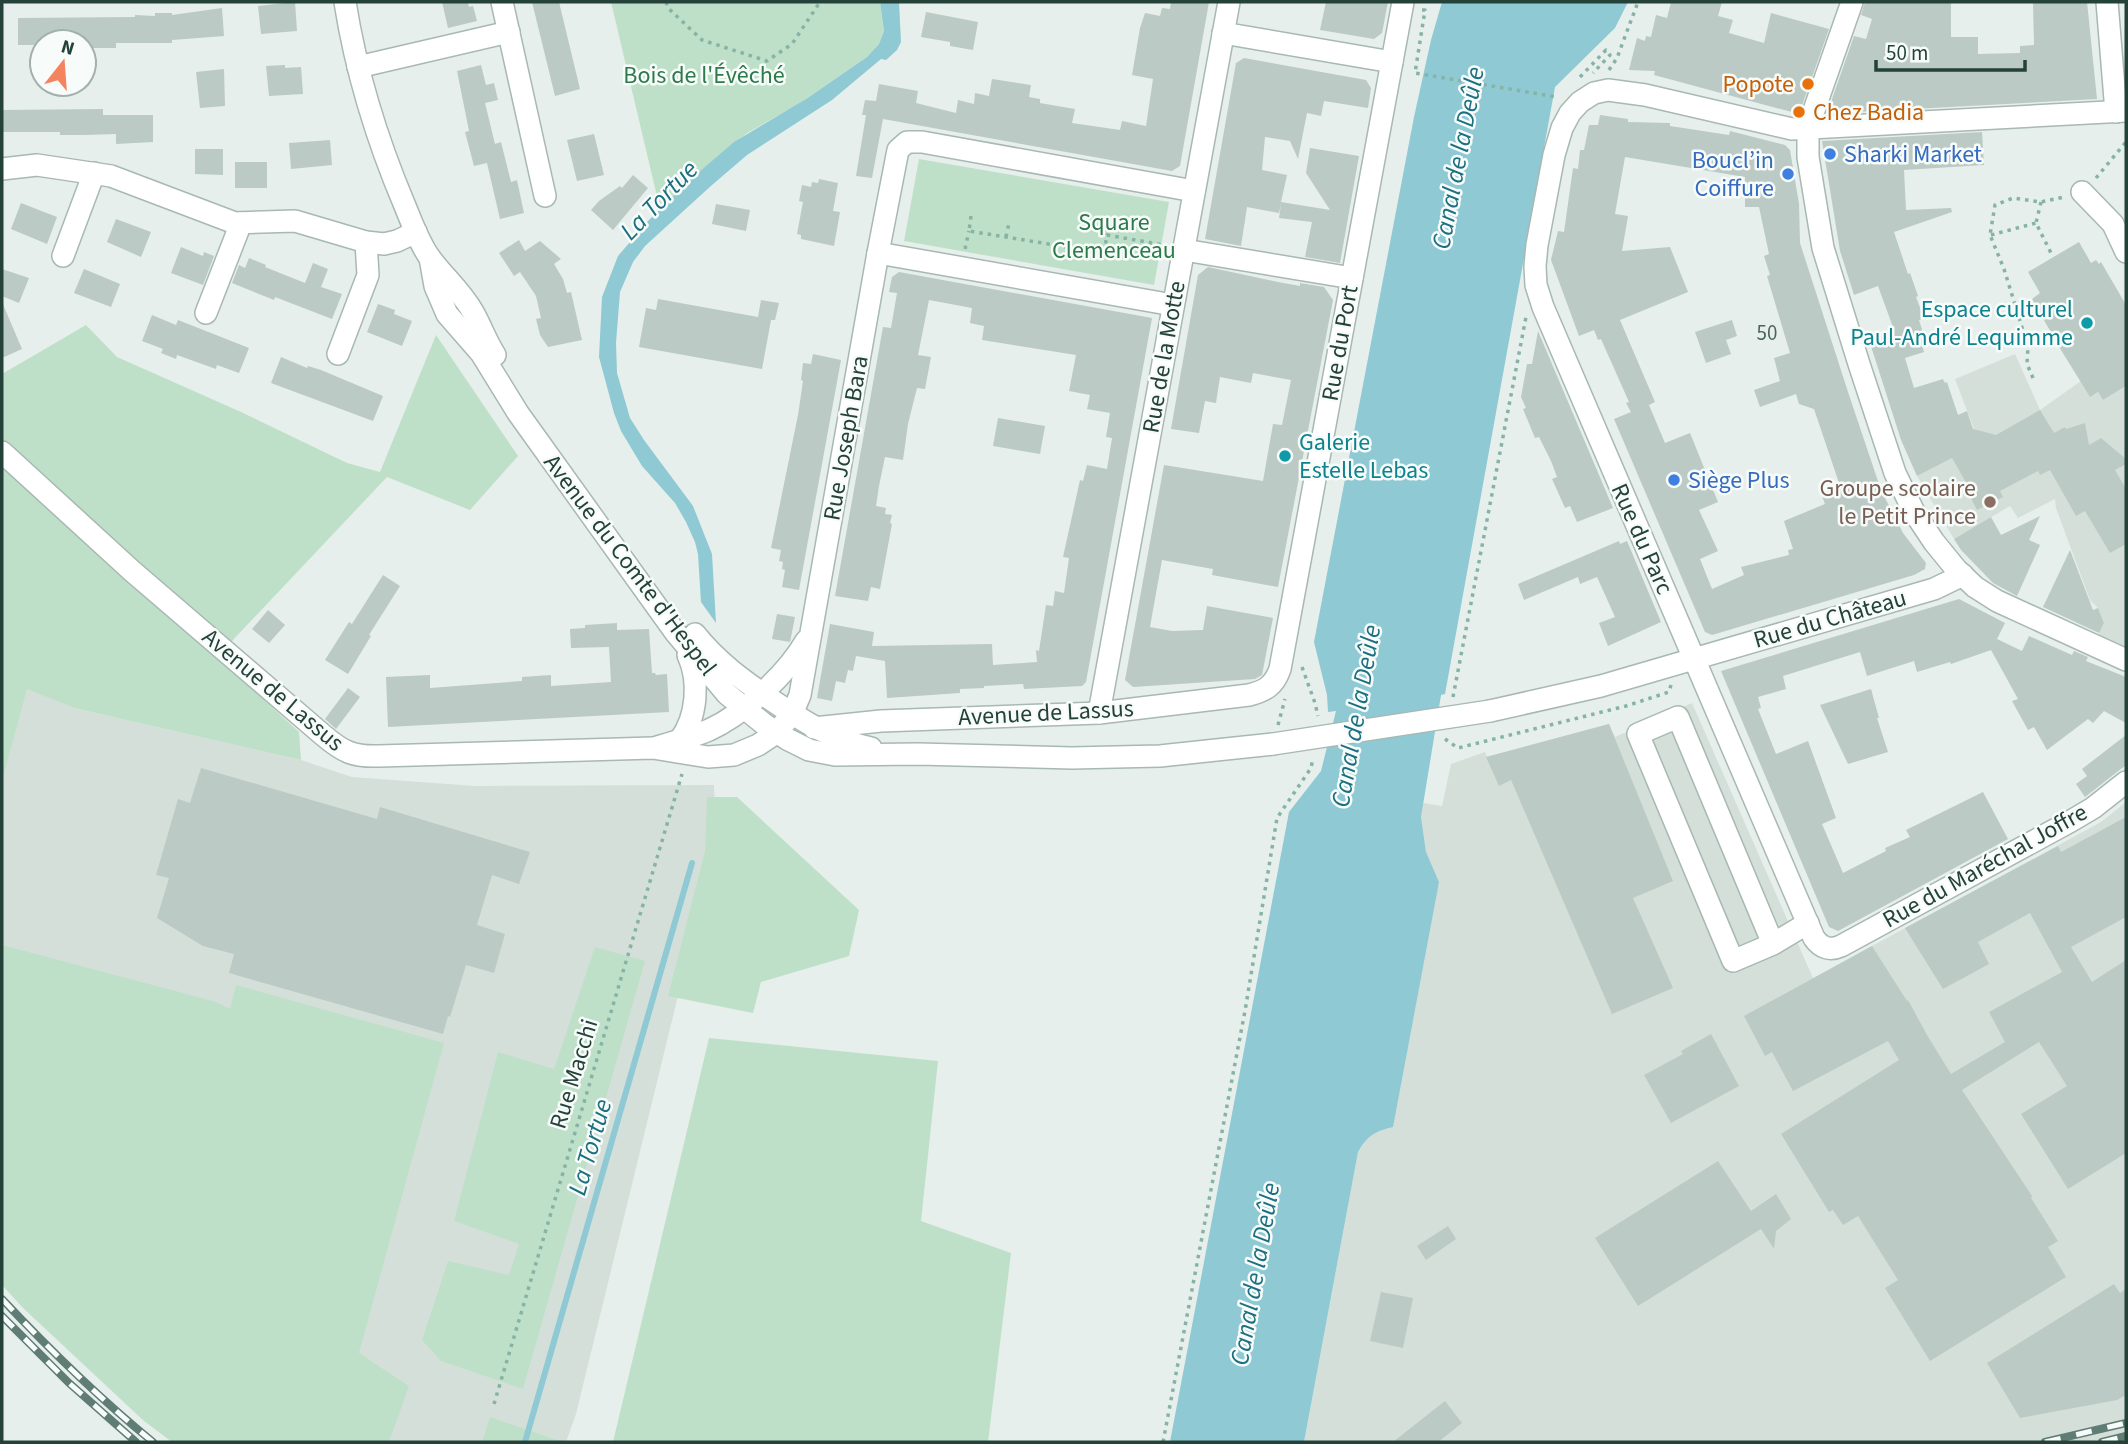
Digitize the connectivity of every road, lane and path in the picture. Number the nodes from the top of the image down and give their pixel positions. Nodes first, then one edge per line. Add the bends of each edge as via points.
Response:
1 (345, 2) edge
2 (502, 2) edge
3 (666, 2) edge
4 (820, 2) edge
5 (1229, 2) edge
6 (1404, 2) edge
7 (1638, 2) edge
8 (1852, 2) edge
9 (1425, 10) dead end
10 (2114, 14) edge
11 (509, 32) junction
12 (1223, 33) junction
13 (1606, 50) dead end
14 (1610, 55) dead end
15 (1392, 62) junction
16 (2119, 64) edge
17 (358, 67) junction
18 (1603, 78) dead end
19 (1570, 100) junction
20 (2121, 111) edge
21 (1809, 129) junction
22 (2126, 142) edge
23 (2, 169) edge
24 (94, 173) junction
25 (1194, 191) junction
26 (2082, 192) junction
27 (545, 196) dead end
28 (2041, 202) junction
29 (971, 216) dead end
30 (241, 223) junction
31 (1009, 223) dead end
32 (2036, 223) junction
33 (416, 232) junction
34 (1990, 235) junction
35 (1006, 237) junction
36 (366, 242) junction
37 (1175, 247) junction
38 (2126, 252) edge
39 (878, 253) junction
40 (63, 256) dead end
41 (2053, 257) dead end
42 (430, 258) junction
43 (1352, 278) junction
44 (1536, 285) junction
45 (1173, 305) junction
46 (206, 313) dead end
47 (338, 354) dead end
48 (2034, 378) dead end
49 (2, 452) edge
50 (1962, 575) junction
51 (814, 623) junction
52 (675, 632) junction
53 (2126, 660) edge
54 (1687, 662) junction
55 (1280, 688) junction
56 (761, 693) junction
57 (1452, 699) dead end
58 (1315, 703) dead end
59 (743, 708) junction
60 (1099, 713) junction
61 (792, 714) junction
62 (1320, 725) dead end
63 (1447, 726) dead end
64 (814, 728) junction
65 (776, 733) junction
66 (1275, 736) junction
67 (684, 747) junction
68 (918, 754) junction
69 (1313, 757) dead end
70 (2126, 782) edge
71 (1808, 923) junction
72 (1773, 944) junction
73 (1841, 946) joint
74 (494, 1404) dead end
75 (1163, 1442) edge

1 - 17 street, Avenue du Comte d'Hespel
2 - 11 street
3 - 4 path via 702,40 767,61 792,44
5 - 12 street, Rue de la Motte
6 - 15 street, Rue du Port
7 - 18 path via 1617,58
8 - 21 street
9 - 19 path via 1415,72
10 - 16 street
11 - 17 street
11 - 27 street
12 - 15 street
12 - 25 street, Rue de la Motte
13 - 14 path
15 - 43 street, Rue du Port
16 - 20 street
17 - 33 street, Avenue du Comte d'Hespel via 381,146
19 - 21 street via 1608,90
19 - 44 street, Rue du Parc via 1536,245
20 - 21 street
21 - 50 street via 1808,157 1823,248 1889,460 1924,527
22 - 26 path
23 - 24 street via 37,165
24 - 30 street
24 - 40 street
25 - 37 street, Rue de la Motte
25 - 39 street, Rue Joseph Bara via 907,142 896,155
26 - 28 path
26 - 38 street via 2113,224
28 - 32 path
28 - 34 path via 2013,198 1995,205
29 - 35 path via 969,231
30 - 36 street via 295,221
30 - 46 street
31 - 35 path
32 - 34 path
32 - 41 path
33 - 36 street via 384,244
33 - 42 street, Avenue du Comte d'Hespel
34 - 48 path
35 - 37 path via 1104,253 1107,235
36 - 47 street via 368,275
37 - 43 street
37 - 45 street, Rue de la Motte
39 - 45 street
39 - 51 street, Rue Joseph Bara
42 - 52 street, Avenue du Comte d'Hespel via 447,314 481,353 514,407
42 - 56 street, Avenue du Comte d'Hespel via 463,296 498,361 686,624 727,669
43 - 55 street, Rue du Port via 1279,669
44 - 54 street, Rue du Parc
44 - 57 path via 1525,320
45 - 60 street, Rue de la Motte
49 - 67 street, Avenue de Lassus via 132,571 334,745 352,755
50 - 53 street via 1997,601
50 - 54 street, Rue du Château via 1934,589
51 - 56 street, Rue Joseph Bara via 792,663
51 - 61 street, Rue Joseph Bara
52 - 59 street, Avenue du Comte d'Hespel
52 - 67 street via 693,665 696,689
54 - 63 path via 1669,692 1626,706 1458,748 1445,740
54 - 66 street, Avenue du Comte d'Hespel, bridge via 1490,711
54 - 71 street, Rue du Parc
55 - 60 street, Avenue de Lassus
55 - 66 path
56 - 59 street, Rue Joseph Bara
56 - 61 street, Avenue du Comte d'Hespel
58 - 62 path
59 - 65 street, Avenue du Comte d'Hespel
59 - 67 street, Avenue de Lassus
60 - 64 street, Avenue de Lassus
61 - 64 street, Avenue du Comte d'Hespel
61 - 65 street, Rue Joseph Bara
64 - 68 street, Avenue du Comte d'Hespel via 860,746
65 - 67 street, Avenue de Lassus via 734,755 720,757
65 - 68 street, Avenue du Comte d'Hespel via 798,746 828,754
66 - 68 street, Avenue du Comte d'Hespel via 1160,755 1104,758
67 - 74 path, Rue Macchi
69 - 75 path via 1311,768 1277,818
70 - 73 street, Rue du Maréchal Joffre via 2082,815
71 - 72 street
71 - 73 street, Rue du Parc via 1822,947
72 - 72 street via 1733,961 1638,734 1678,718

